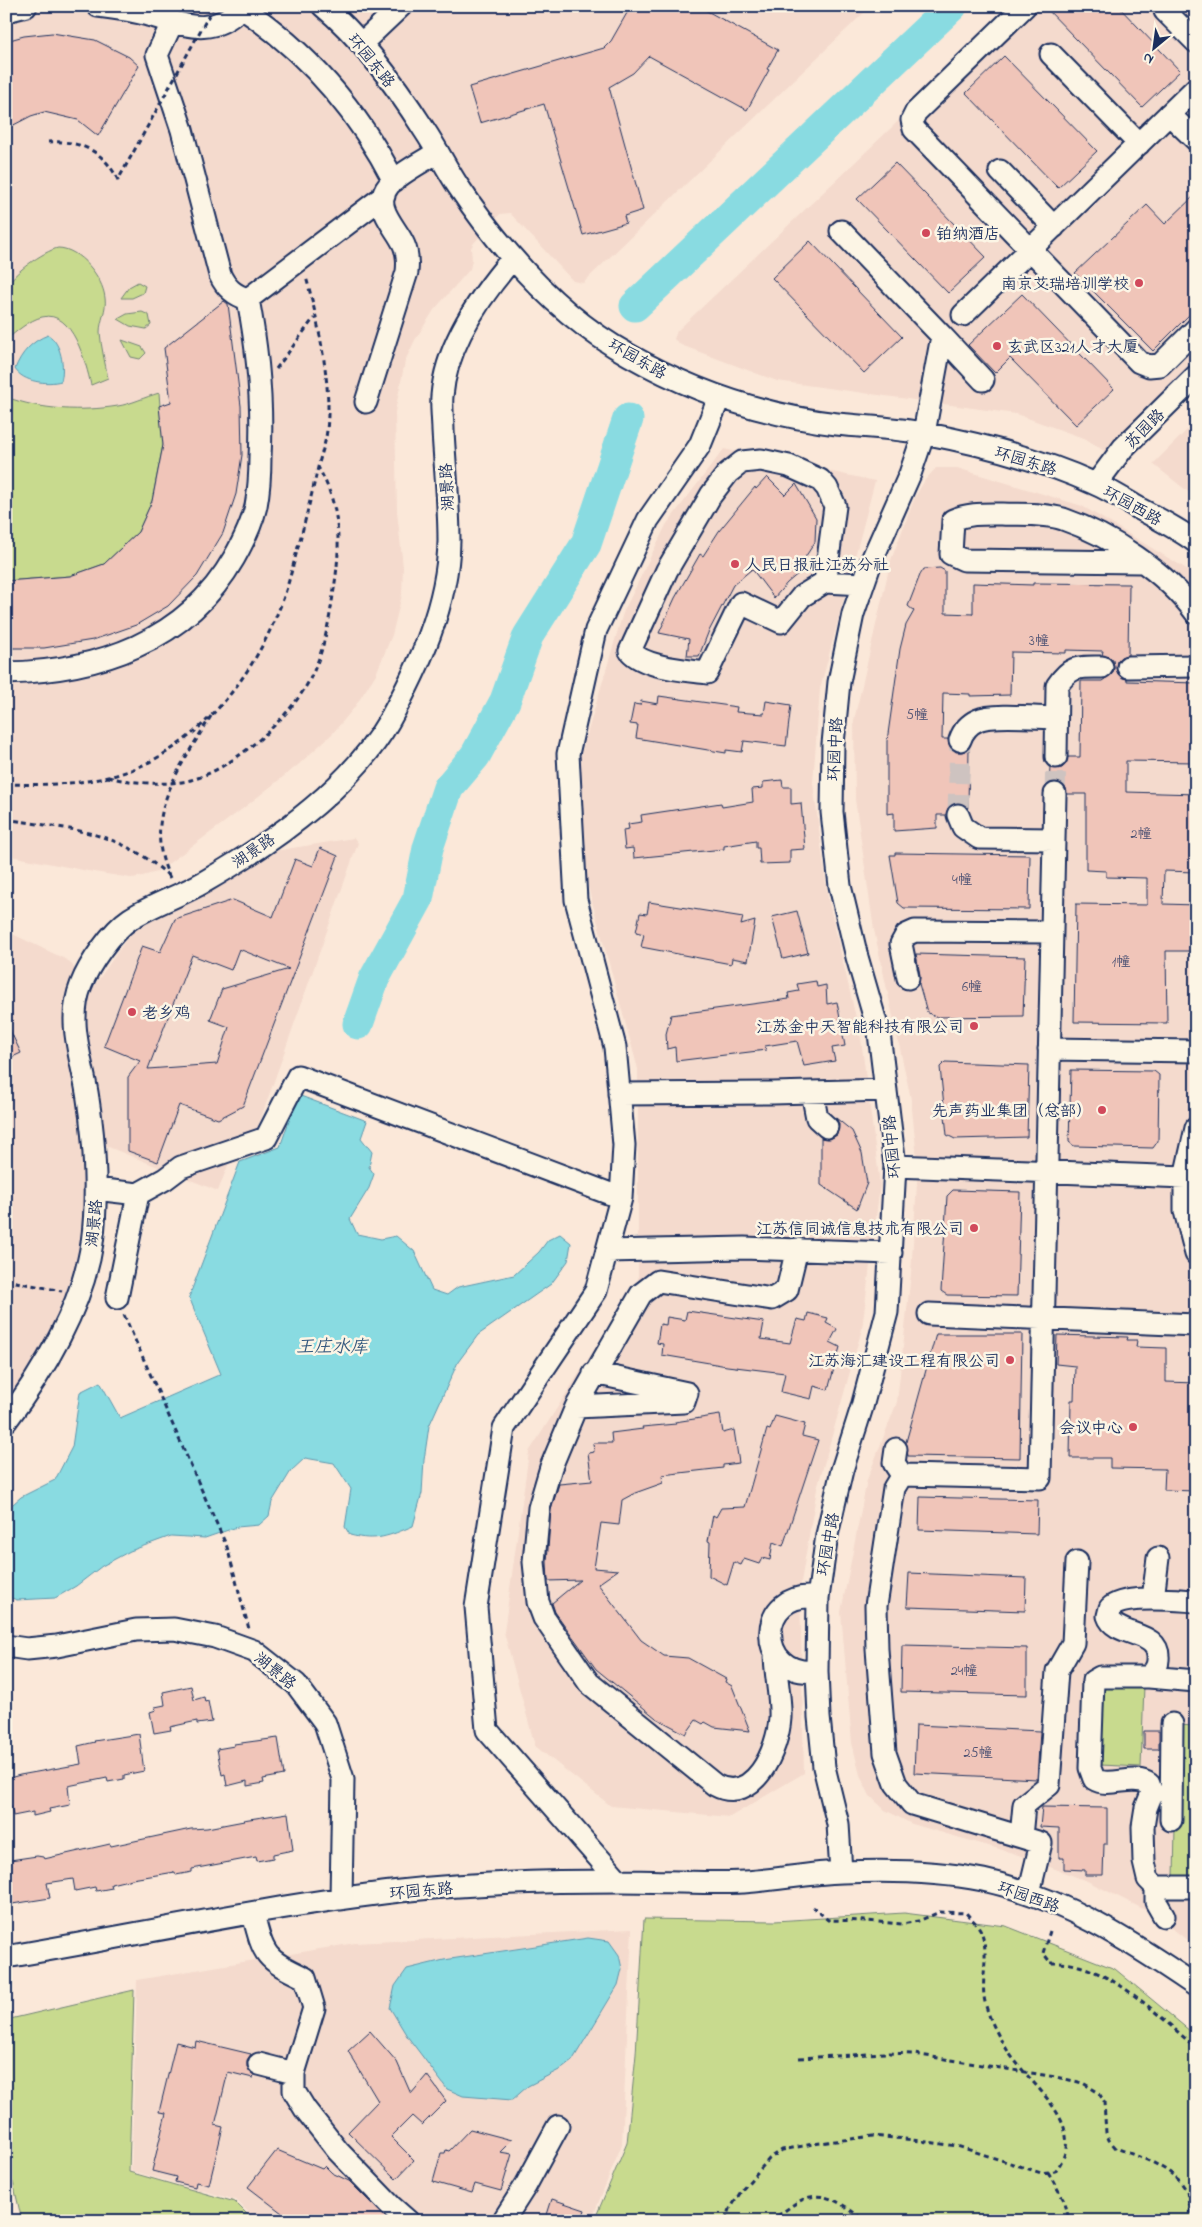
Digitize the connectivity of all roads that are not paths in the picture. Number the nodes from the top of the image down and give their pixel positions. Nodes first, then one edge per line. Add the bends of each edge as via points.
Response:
1 (26, 6) edge
2 (98, 6) edge
3 (401, 6) edge
4 (1025, 6) edge
5 (240, 7) edge
6 (332, 9) edge
7 (6, 11) edge
8 (1165, 11) dead end
9 (173, 21) junction
10 (1196, 42) edge
11 (361, 44) junction
12 (1051, 54) dead end
13 (1193, 95) edge
14 (1170, 114) junction
15 (1196, 140) edge
16 (1139, 144) junction
17 (438, 152) junction
18 (1000, 171) dead end
19 (389, 189) junction
20 (1054, 227) junction
21 (841, 231) dead end
22 (1031, 249) junction
23 (513, 258) junction
24 (248, 299) junction
25 (963, 315) dead end
26 (1196, 330) edge
27 (942, 336) junction
28 (1196, 376) edge
29 (983, 380) dead end
30 (719, 398) junction
31 (366, 402) dead end
32 (924, 433) junction
33 (1096, 484) junction
34 (1196, 542) edge
35 (1142, 562) junction
36 (826, 582) junction
37 (863, 584) junction
38 (1194, 604) edge
39 (1196, 666) edge
40 (1102, 667) dead end
41 (1128, 667) dead end
42 (6, 673) edge
43 (1056, 718) junction
44 (960, 740) tunnel mouth
45 (1056, 757) tunnel mouth
46 (1055, 794) tunnel mouth
47 (958, 815) tunnel mouth
48 (1054, 839) junction
49 (1052, 932) junction
50 (908, 978) dead end
51 (1049, 1049) junction
52 (1196, 1051) edge
53 (886, 1090) junction
54 (812, 1092) junction
55 (619, 1094) junction
56 (827, 1128) dead end
57 (1196, 1128) edge
58 (895, 1166) junction
59 (1047, 1171) junction
60 (1184, 1177) junction
61 (96, 1189) junction
62 (138, 1194) junction
63 (621, 1198) junction
64 (797, 1249) junction
65 (607, 1251) junction
66 (891, 1253) junction
67 (1196, 1254) edge
68 (117, 1298) road end
69 (929, 1314) dead end
70 (1043, 1319) junction
71 (1196, 1325) edge
72 (594, 1373) junction
73 (576, 1407) junction
74 (6, 1421) edge
75 (896, 1449) dead end
76 (902, 1475) junction
77 (1158, 1558) dead end
78 (1077, 1562) dead end
79 (818, 1598) junction
80 (1153, 1599) junction
81 (1196, 1601) edge
82 (6, 1646) edge
83 (775, 1653) junction
84 (817, 1671) junction
85 (1149, 1676) junction
86 (1196, 1681) edge
87 (1172, 1724) dead end
88 (1160, 1797) junction
89 (1171, 1820) dead end
90 (1021, 1837) junction
91 (841, 1872) junction
92 (619, 1881) junction
93 (1156, 1887) junction
94 (1196, 1887) edge
95 (1029, 1893) junction
96 (341, 1899) junction
97 (252, 1914) junction
98 (1164, 1916) dead end
99 (6, 1957) edge
100 (1196, 1986) edge
101 (258, 2064) dead end
102 (294, 2073) junction
103 (558, 2126) dead end
104 (408, 2221) edge
105 (503, 2221) edge

1 - 7 street
2 - 9 street
3 - 11 street
4 - 22 street via 916,112 912,120 914,128
5 - 9 street via 225,21 205,27
5 - 19 street via 288,42 335,90 367,134
6 - 11 street, 环园东路
8 - 10 street
9 - 24 street via 157,55 182,130 220,275 228,288
11 - 17 street, 环园东路
12 - 16 street
13 - 14 street
14 - 15 street
14 - 16 street
16 - 20 street
17 - 19 street
17 - 23 street, 环园东路 via 458,186
18 - 20 street
19 - 24 street
19 - 31 street via 383,209 404,244 407,272
20 - 22 street
21 - 27 street
22 - 25 street
22 - 26 street via 1144,364 1160,365
23 - 30 street, 环园东路 via 568,314 619,349 683,384
23 - 61 street, 湖景路 via 472,312 457,342 444,387 449,543 431,634 415,673 386,726 354,770 303,815 202,883 128,921 100,952 81,985 74,1016 77,1050 88,1100
24 - 42 street via 257,347 262,434 256,505 229,567 206,598 177,623 115,656 55,670
27 - 29 street
27 - 32 street, 环园中路
28 - 33 street, 苏园路 via 1123,448
30 - 32 street, 环园东路 via 774,414
30 - 55 street via 700,445 648,520 596,630 568,754 576,900 615,1047
32 - 33 street, 环园东路 via 1009,453
32 - 37 street, 环园中路
33 - 34 street, 环园西路
35 - 35 street via 1114,541 1061,518 966,514 953,520 951,554 964,560
35 - 38 street
36 - 36 street via 802,596 781,622 741,603 707,672 680,670 637,658 630,651 667,570 711,495 728,473 742,462 760,460 788,466 820,480 827,488 835,506
36 - 37 street
37 - 53 street, 环园中路 via 853,614 839,682 833,744 832,812 840,886 856,957 879,1033
39 - 41 street
40 - 43 street via 1076,667 1063,677 1057,686
43 - 44 street via 988,717 972,723
43 - 45 street
46 - 48 street
47 - 48 street via 963,827 979,838
48 - 49 street
49 - 50 street via 915,931 906,935 901,944
49 - 51 street
51 - 52 street
51 - 59 street
53 - 54 street
53 - 58 street, 环园中路
54 - 55 street
54 - 56 street via 816,1118
55 - 63 street via 624,1146
57 - 60 street
58 - 59 street
58 - 66 street, 环园中路
59 - 60 street
59 - 70 street
60 - 67 street via 1185,1211
61 - 62 street
61 - 74 street, 湖景路 via 92,1247 78,1294 34,1385
62 - 63 street via 181,1167 266,1138 298,1076
62 - 68 street
63 - 65 street
64 - 65 street
64 - 66 street
64 - 72 street via 787,1290 772,1299 658,1281 641,1294
65 - 92 street via 596,1291 504,1428 476,1607 487,1730
66 - 79 street, 环园中路 via 886,1312 842,1470 827,1535
69 - 70 street
70 - 71 street
70 - 76 street via 1040,1478
72 - 73 street
72 - 73 street via 687,1393 684,1402
73 - 83 street via 538,1508 534,1562 538,1602 544,1618 589,1683 714,1784 734,1790 752,1782 775,1743 780,1716
75 - 76 street via 894,1462
76 - 90 street via 894,1488 876,1606 885,1753 896,1784 912,1804
77 - 80 street
78 - 90 street via 1073,1643 1056,1671 1049,1785 1024,1806
79 - 83 street via 800,1597 778,1610 770,1634
79 - 84 street, 环园中路
80 - 81 street
80 - 85 street via 1116,1603 1108,1616 1112,1624 1150,1641 1158,1648 1158,1663
82 - 96 street, 湖景路 via 57,1646 136,1630 174,1628 215,1637 254,1651 296,1684 325,1724 343,1779
83 - 84 street via 788,1667
84 - 91 street, 环园中路 via 824,1767 838,1824
85 - 86 street
85 - 88 street via 1100,1677 1093,1682 1090,1772 1101,1782 1146,1782
87 - 88 street
88 - 89 street
88 - 93 street via 1146,1808 1143,1827 1144,1862 1148,1879
90 - 95 street via 1041,1843
91 - 92 street, 环园东路 via 742,1882
91 - 95 street, 环园西路 via 927,1873 982,1880
92 - 96 street, 环园东路 via 487,1884
93 - 94 street
93 - 98 street via 1156,1902
95 - 100 street, 环园西路 via 1103,1926
96 - 97 street, 环园东路
97 - 99 street, 环园东路
97 - 102 street via 266,1952 275,1964 305,1978 314,2008
101 - 102 street
102 - 104 street via 294,2092 305,2109 338,2151
103 - 105 street

